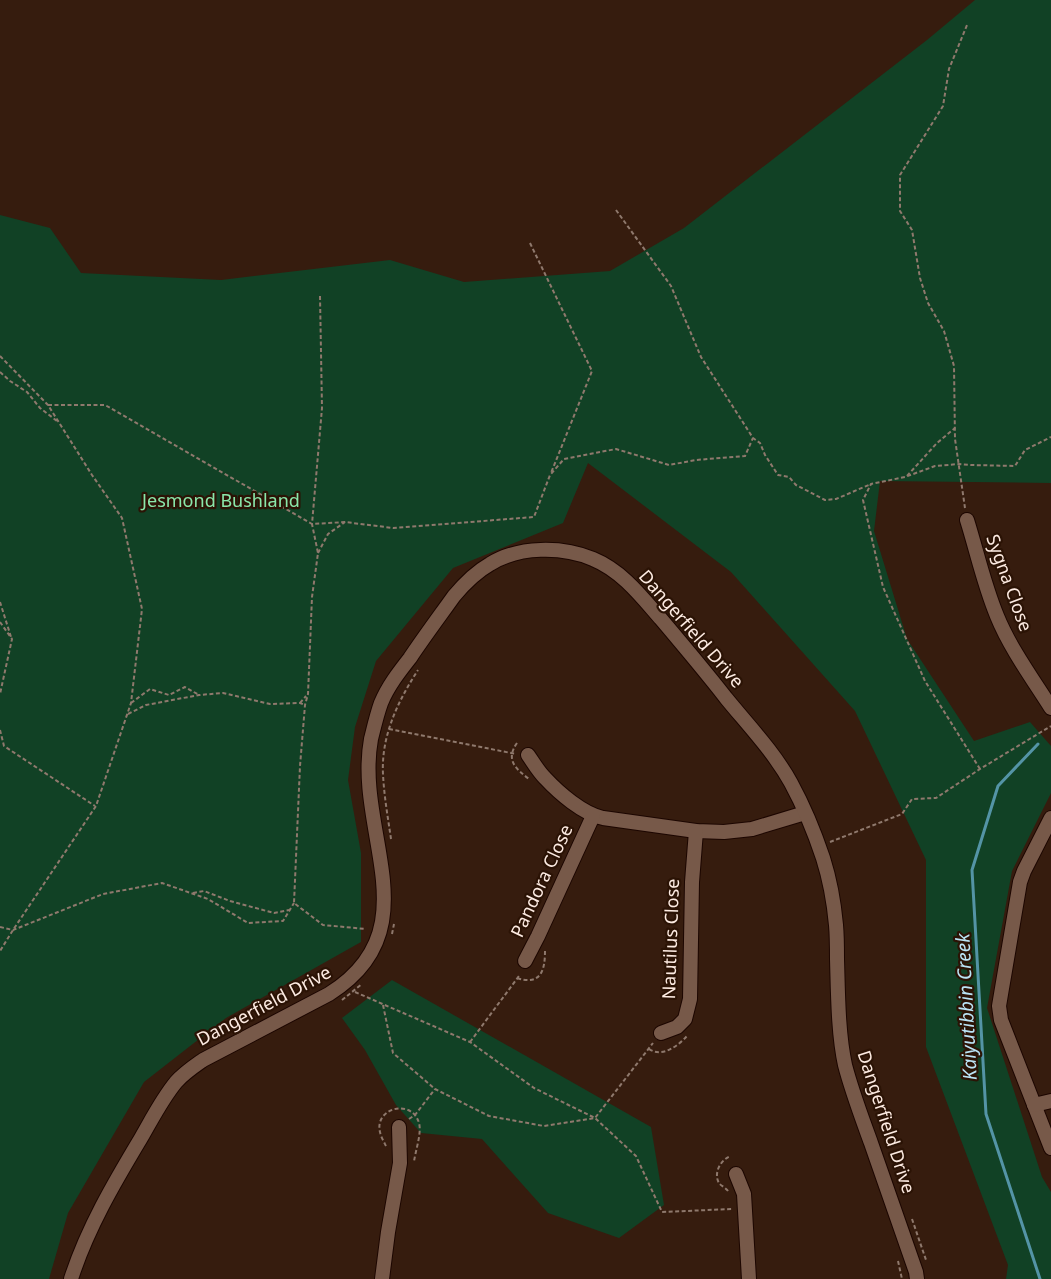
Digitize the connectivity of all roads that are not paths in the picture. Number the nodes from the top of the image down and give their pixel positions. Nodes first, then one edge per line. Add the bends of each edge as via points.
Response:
1 (967, 520) road end
2 (1051, 708) edge
3 (528, 755) dead end
4 (805, 813) junction
5 (593, 816) junction
6 (1051, 818) edge
7 (696, 831) junction
8 (525, 961) dead end
9 (661, 1033) road end
10 (1051, 1101) edge
11 (1034, 1105) junction
12 (400, 1127) road end
13 (1051, 1148) edge
14 (736, 1174) dead end
15 (71, 1279) edge
16 (382, 1279) edge
17 (749, 1279) edge
18 (917, 1279) edge

1 - 2 street, Sygna Close via 997,616
3 - 5 street via 544,777
4 - 7 street via 752,829
4 - 15 street, Dangerfield Drive via 770,752 625,579 604,564 566,552 527,551 492,562 454,596 391,684 382,703 371,741 369,778 385,899 381,931 374,950 344,985 187,1071 166,1096 115,1181 90,1230
4 - 18 street, Dangerfield Drive via 831,889 845,1064
5 - 7 street
5 - 8 street, Pandora Close
6 - 11 street via 1020,882 999,1006 1001,1020
7 - 9 street, Nautilus Close via 690,999 685,1019 677,1027
10 - 11 street
11 - 13 street
12 - 16 street via 400,1163
14 - 17 street via 744,1194

